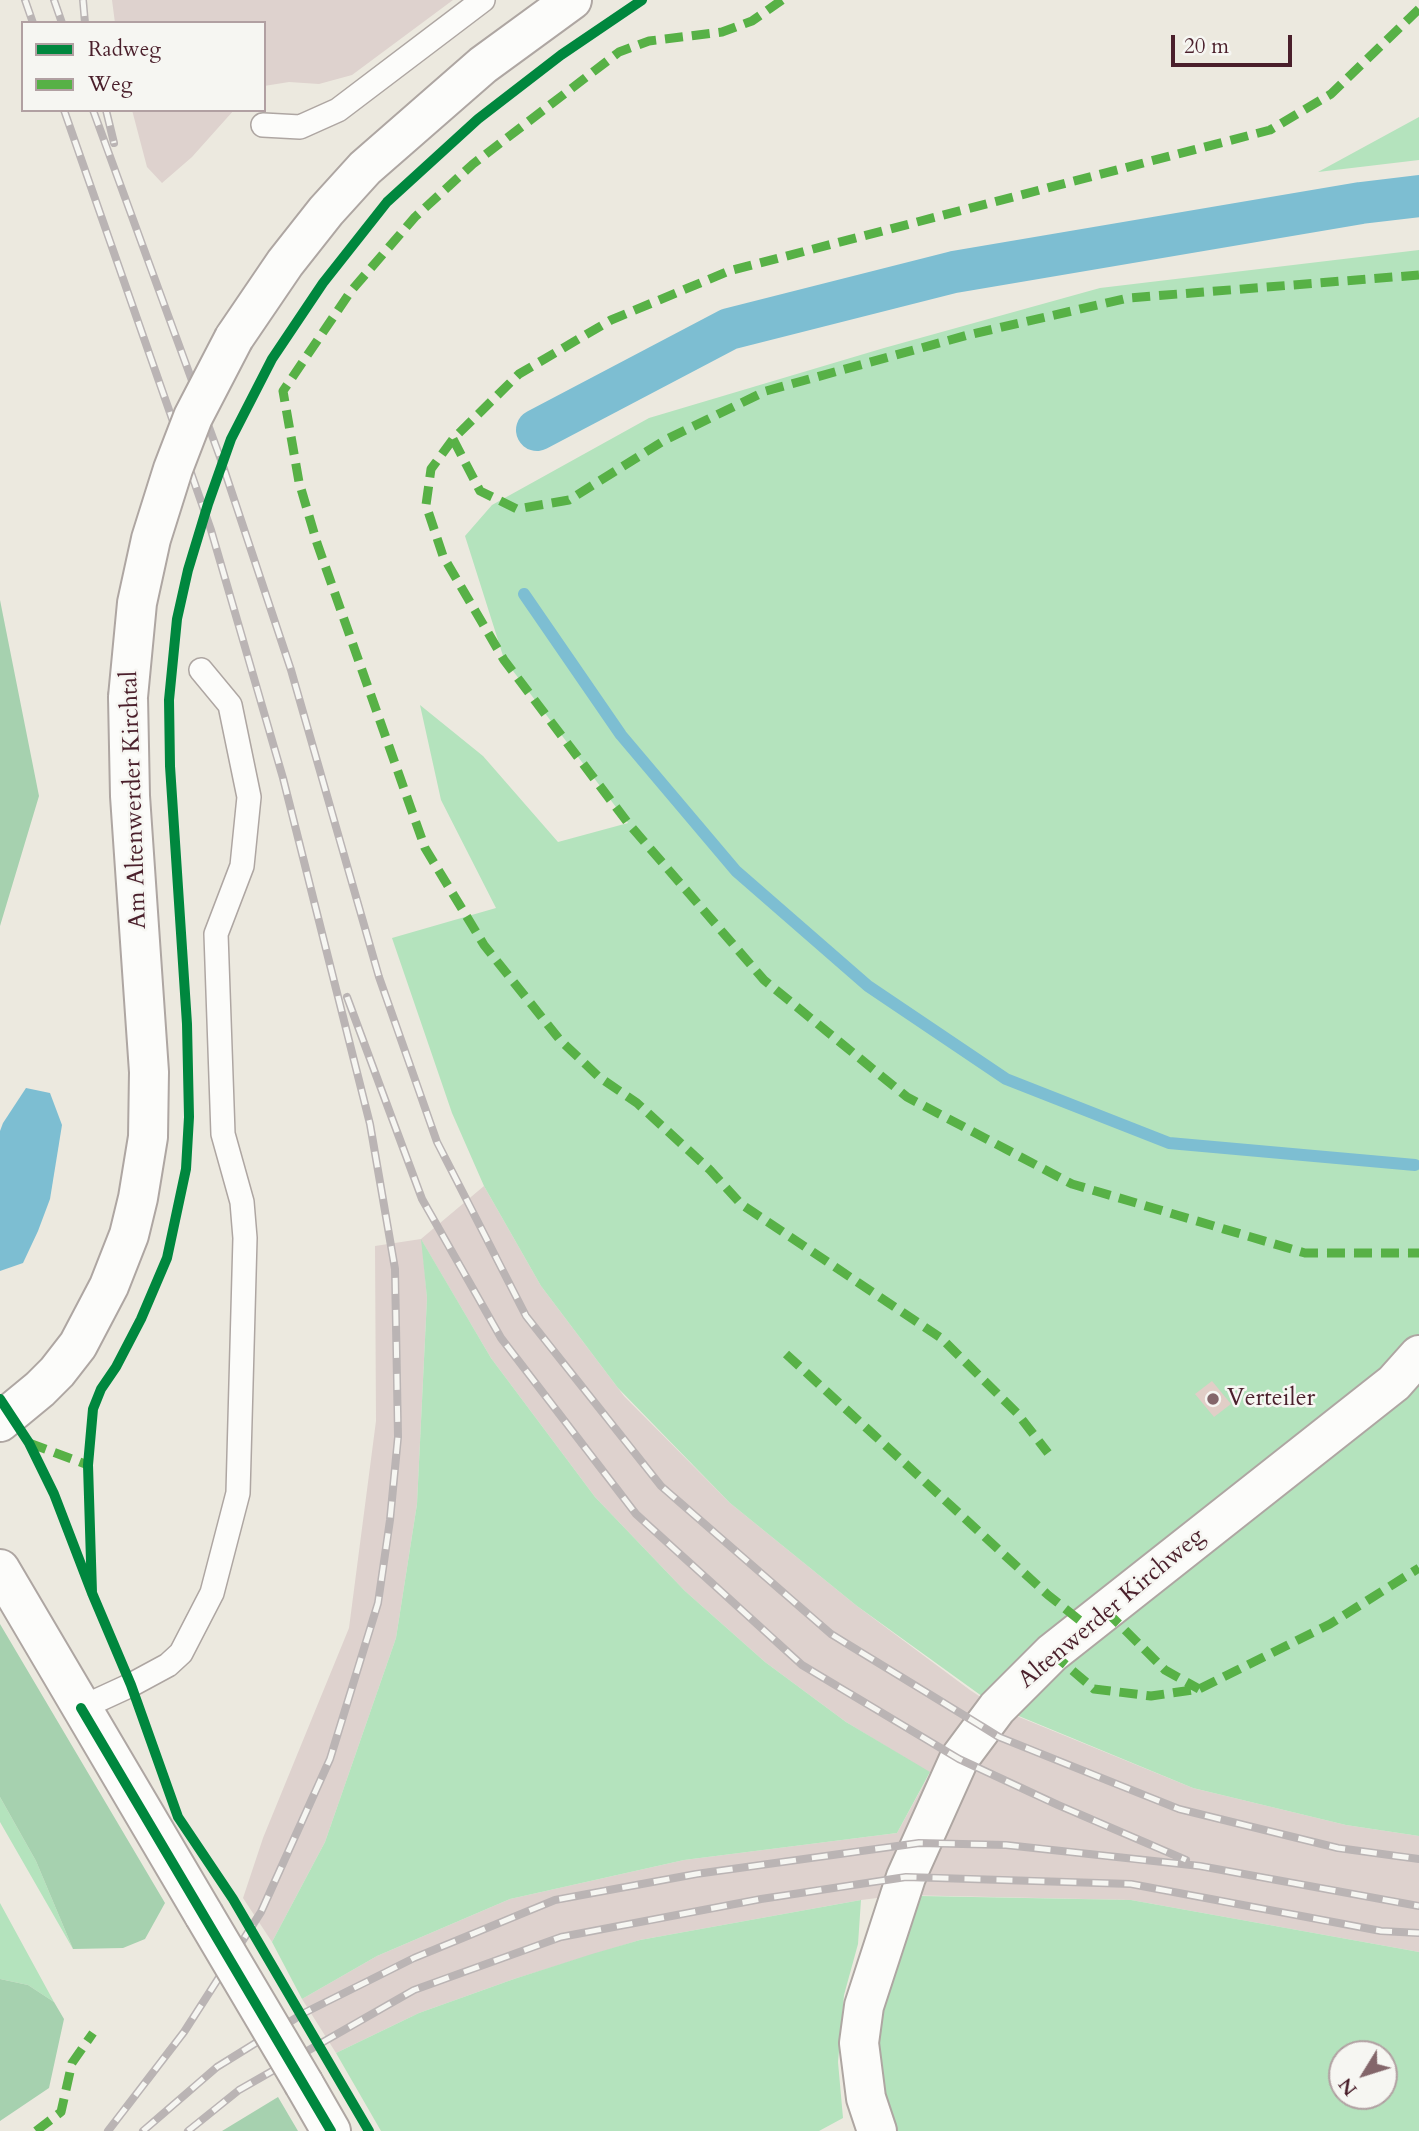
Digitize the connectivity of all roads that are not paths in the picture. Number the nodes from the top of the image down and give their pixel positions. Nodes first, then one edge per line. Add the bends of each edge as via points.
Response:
1 (483, 0) edge
2 (572, 0) edge
3 (263, 125) dead end
4 (201, 670) dead end
5 (1419, 1355) edge
6 (0, 1422) edge
7 (0, 1569) edge
8 (80, 1707) junction
9 (331, 2131) edge
10 (877, 2131) edge

1 - 3 lane via 338,110 300,127
2 - 6 street, Am Altenwerder Kirchtal, bridge via 483,65 365,168 326,211 234,338 193,418 151,539 137,603 128,697 130,796 149,1072 148,1137 138,1198 109,1286 78,1345 40,1390
4 - 8 lane via 230,705 249,797 242,866 216,934 223,1134 242,1202 246,1238 238,1493 212,1593 181,1653 131,1685
5 - 10 street, Altenwerder Kirchweg via 1394,1383 1052,1653 997,1707 959,1759 905,1877 864,2006 859,2043 866,2098
7 - 8 street
8 - 9 street, bridge

